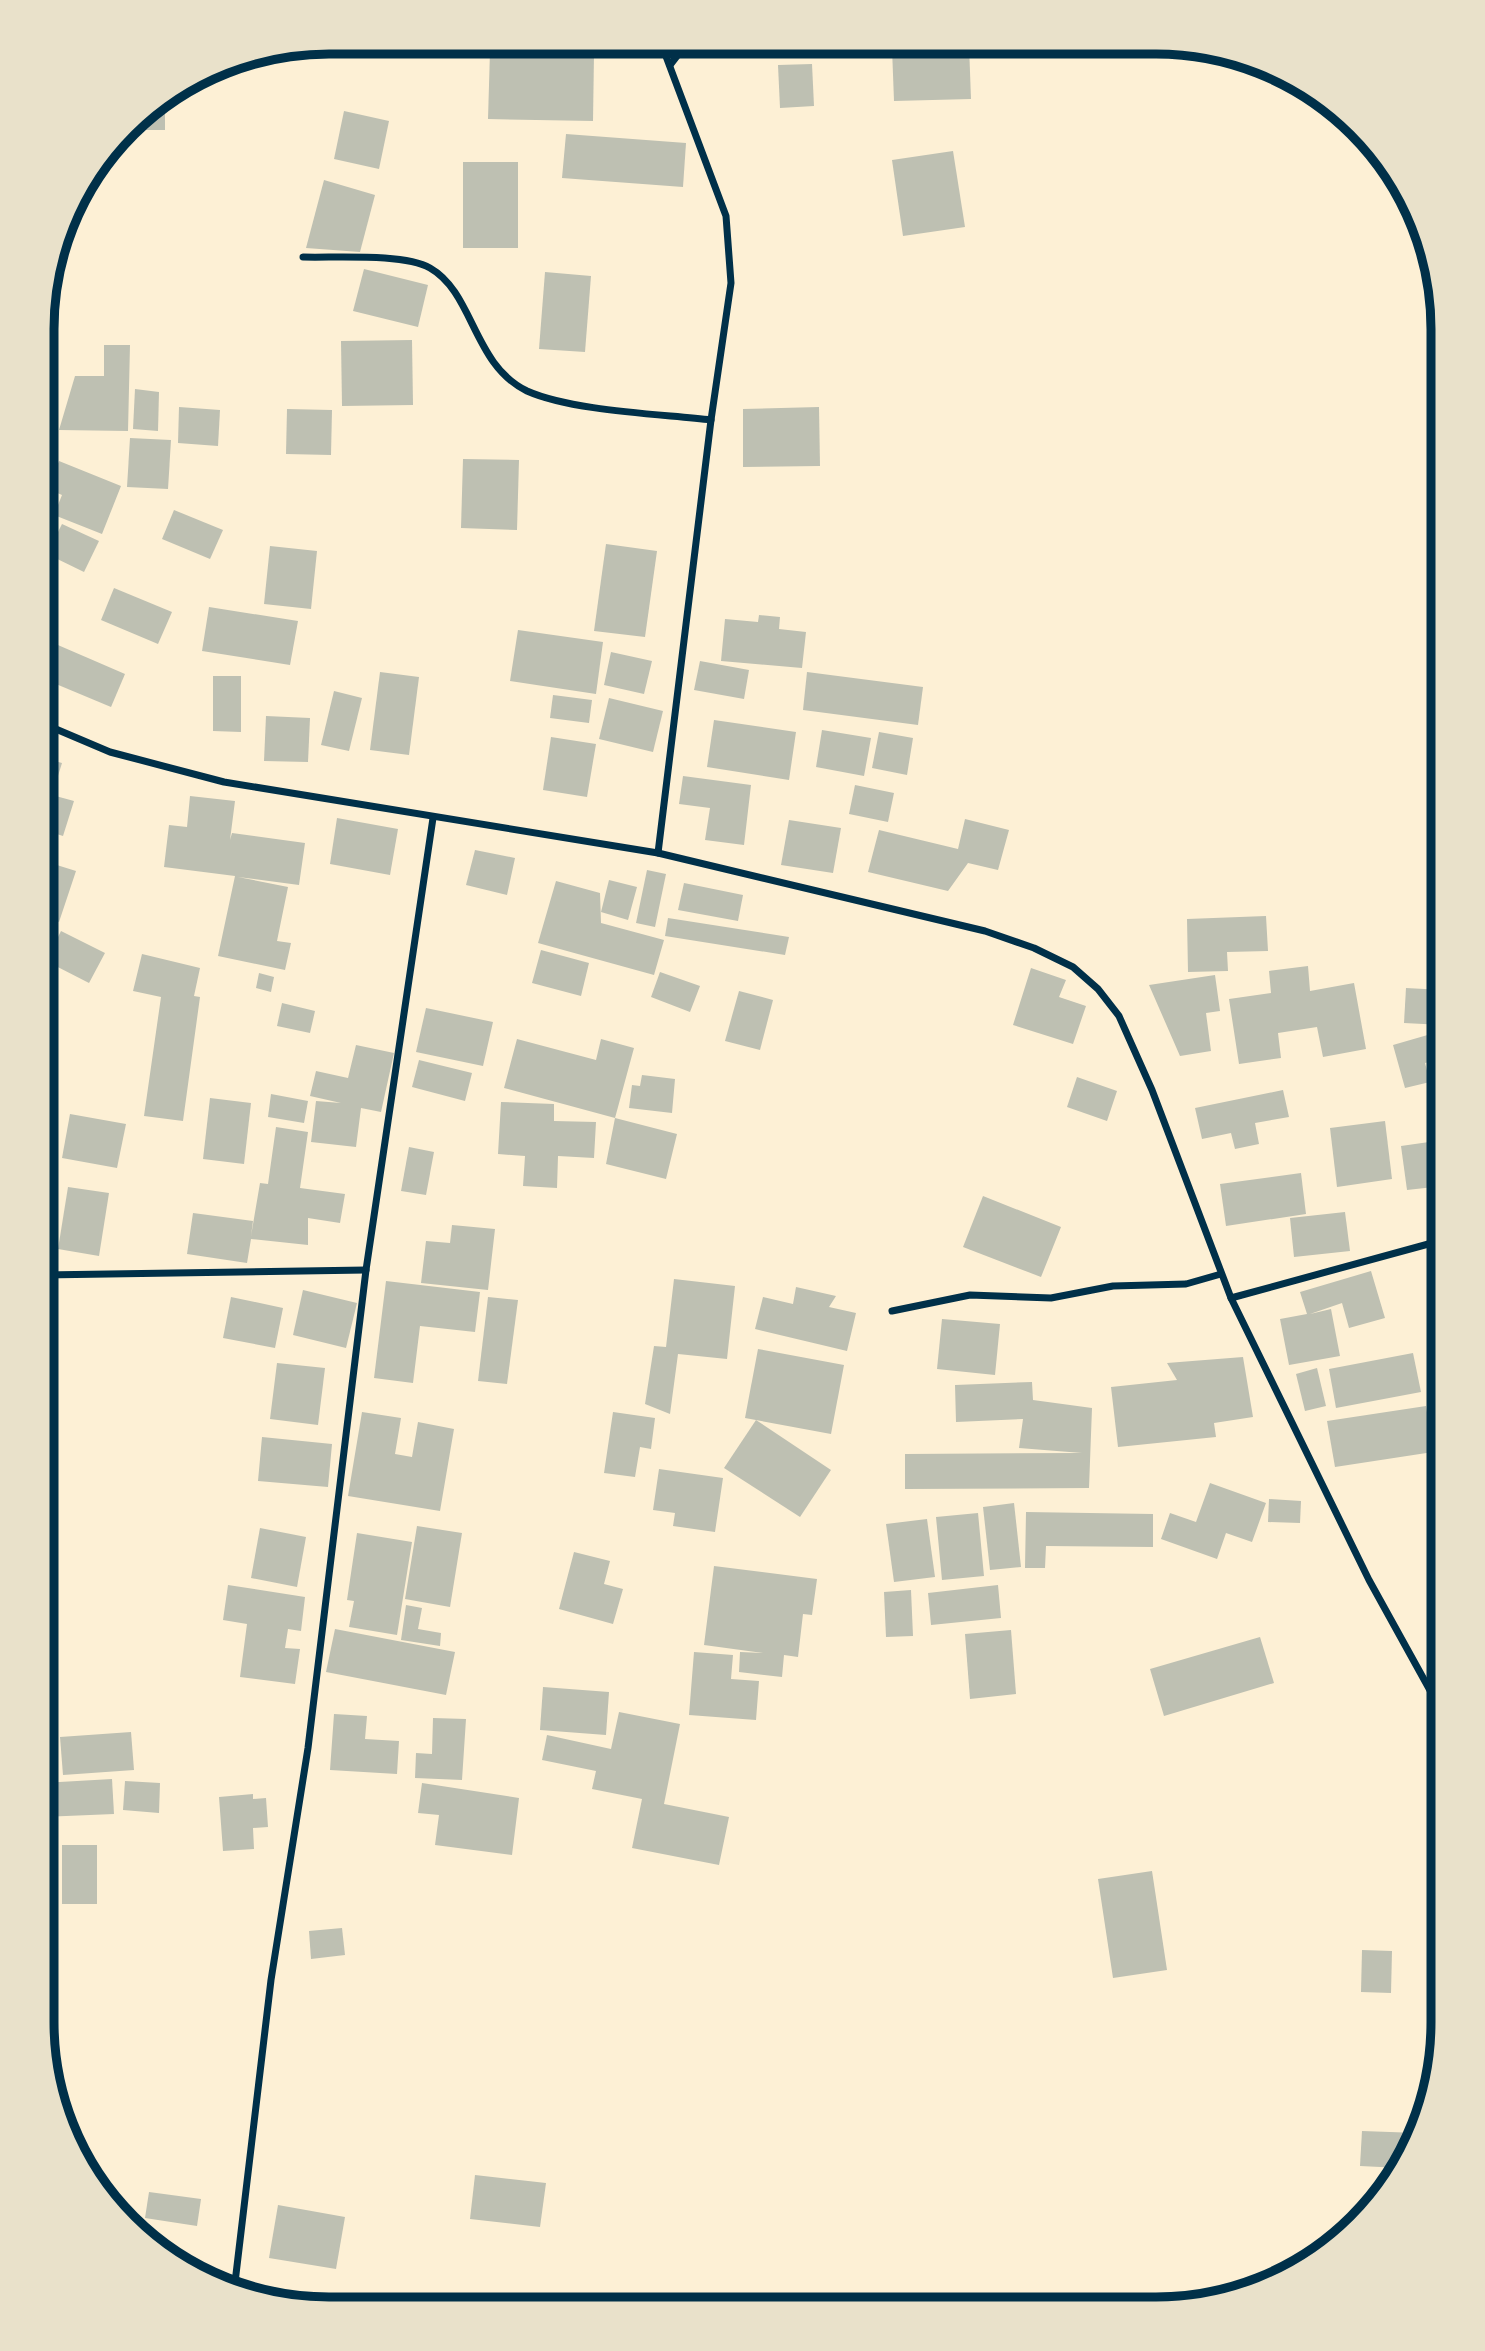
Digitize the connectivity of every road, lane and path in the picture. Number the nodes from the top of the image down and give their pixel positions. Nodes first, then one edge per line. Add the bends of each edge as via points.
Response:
1 (666, 54) edge
2 (678, 54) edge
3 (670, 65) junction
4 (303, 257) dead end
5 (711, 420) junction
6 (54, 728) edge
7 (433, 818) junction
8 (658, 853) junction
9 (1431, 1243) edge
10 (366, 1270) junction
11 (54, 1275) edge
12 (1222, 1275) junction
13 (1231, 1298) junction
14 (892, 1311) dead end
15 (1431, 1690) edge
16 (235, 2280) edge

1 - 3 street
2 - 3 street
3 - 5 street via 726,216 732,283
4 - 5 street via 388,259 430,267 453,291 493,365 526,390 565,402
5 - 8 street
6 - 7 street via 110,752 224,782
7 - 8 street
7 - 10 street
8 - 12 street via 985,931 1073,967 1119,1016
9 - 13 street
10 - 11 street
10 - 16 street
12 - 13 street
12 - 14 street via 1186,1284 1113,1286 1051,1298 970,1295
13 - 15 street via 1363,1568

